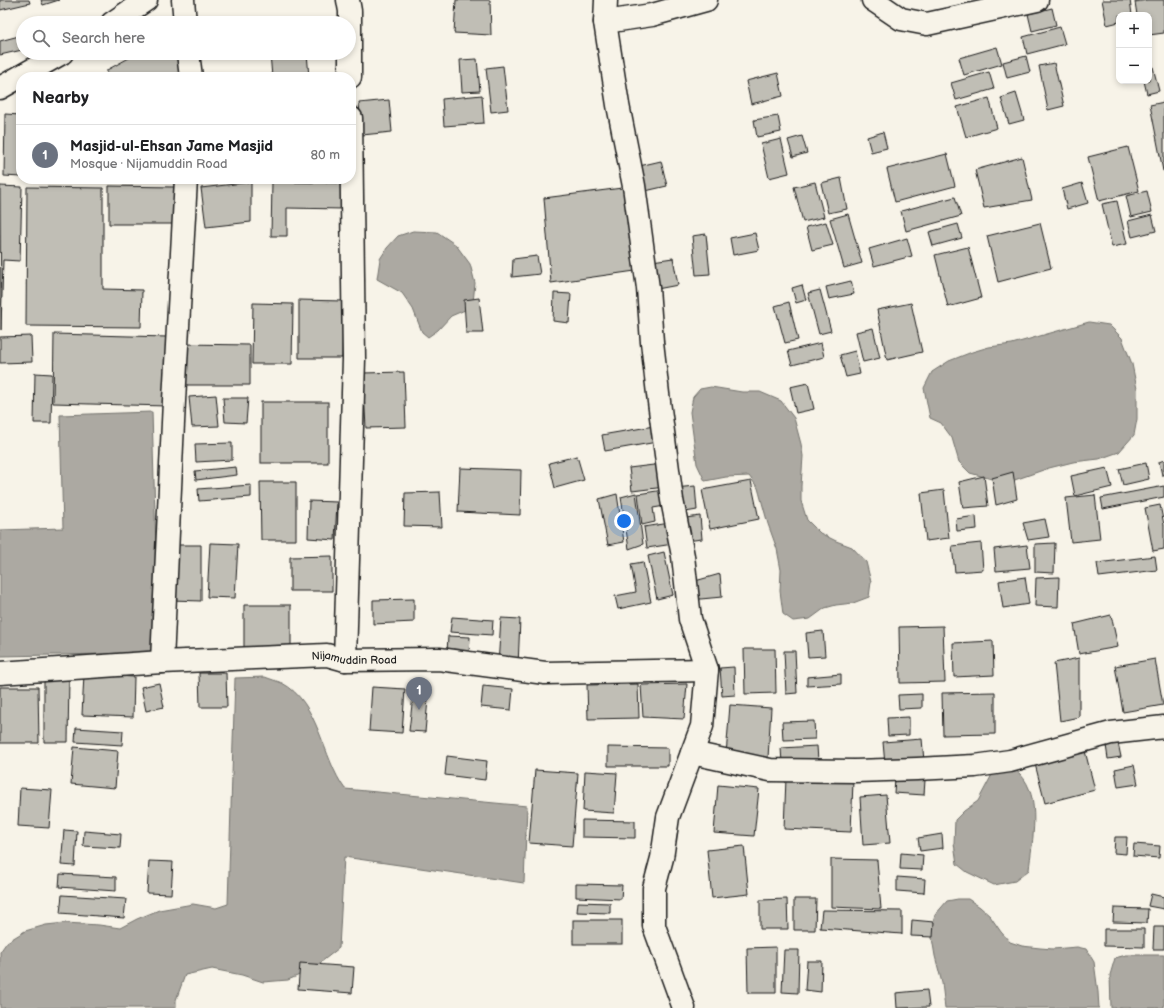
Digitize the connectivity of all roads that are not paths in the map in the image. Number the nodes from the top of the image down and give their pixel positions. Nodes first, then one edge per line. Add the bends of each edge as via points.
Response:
1 (146, 0) edge
2 (183, 0) edge
3 (348, 0) edge
4 (606, 0) edge
5 (706, 0) edge
6 (873, 0) edge
7 (1037, 0) edge
8 (122, 16) edge
9 (184, 16) edge
10 (350, 16) edge
11 (605, 22) junction
12 (50, 60) edge
13 (189, 60) edge
14 (350, 60) edge
15 (28, 72) edge
16 (190, 72) edge
17 (350, 72) edge
18 (16, 79) edge
19 (0, 88) edge
20 (186, 184) edge
21 (352, 184) edge
22 (345, 660) junction
23 (162, 662) junction
24 (707, 670) junction
25 (0, 673) edge
26 (1164, 727) edge
27 (692, 753) junction
28 (684, 1008) edge

1 - 8 street
2 - 9 street
3 - 10 street
4 - 11 street
5 - 11 street via 652,15
6 - 7 street via 901,19 927,24
11 - 24 street via 634,186 648,288 657,387 672,500 683,556 690,620
12 - 15 street
13 - 16 street
14 - 17 street
18 - 19 street
20 - 23 street
21 - 22 street via 354,359
22 - 23 street, Nijamuddin Road via 327,655
22 - 24 street, Nijamuddin Road via 440,659 545,673
23 - 25 street, Nijamuddin Road
24 - 27 street via 702,726
26 - 27 street via 1111,733 1010,761 925,769 770,770
27 - 28 street via 668,817 662,858 654,888 654,926

